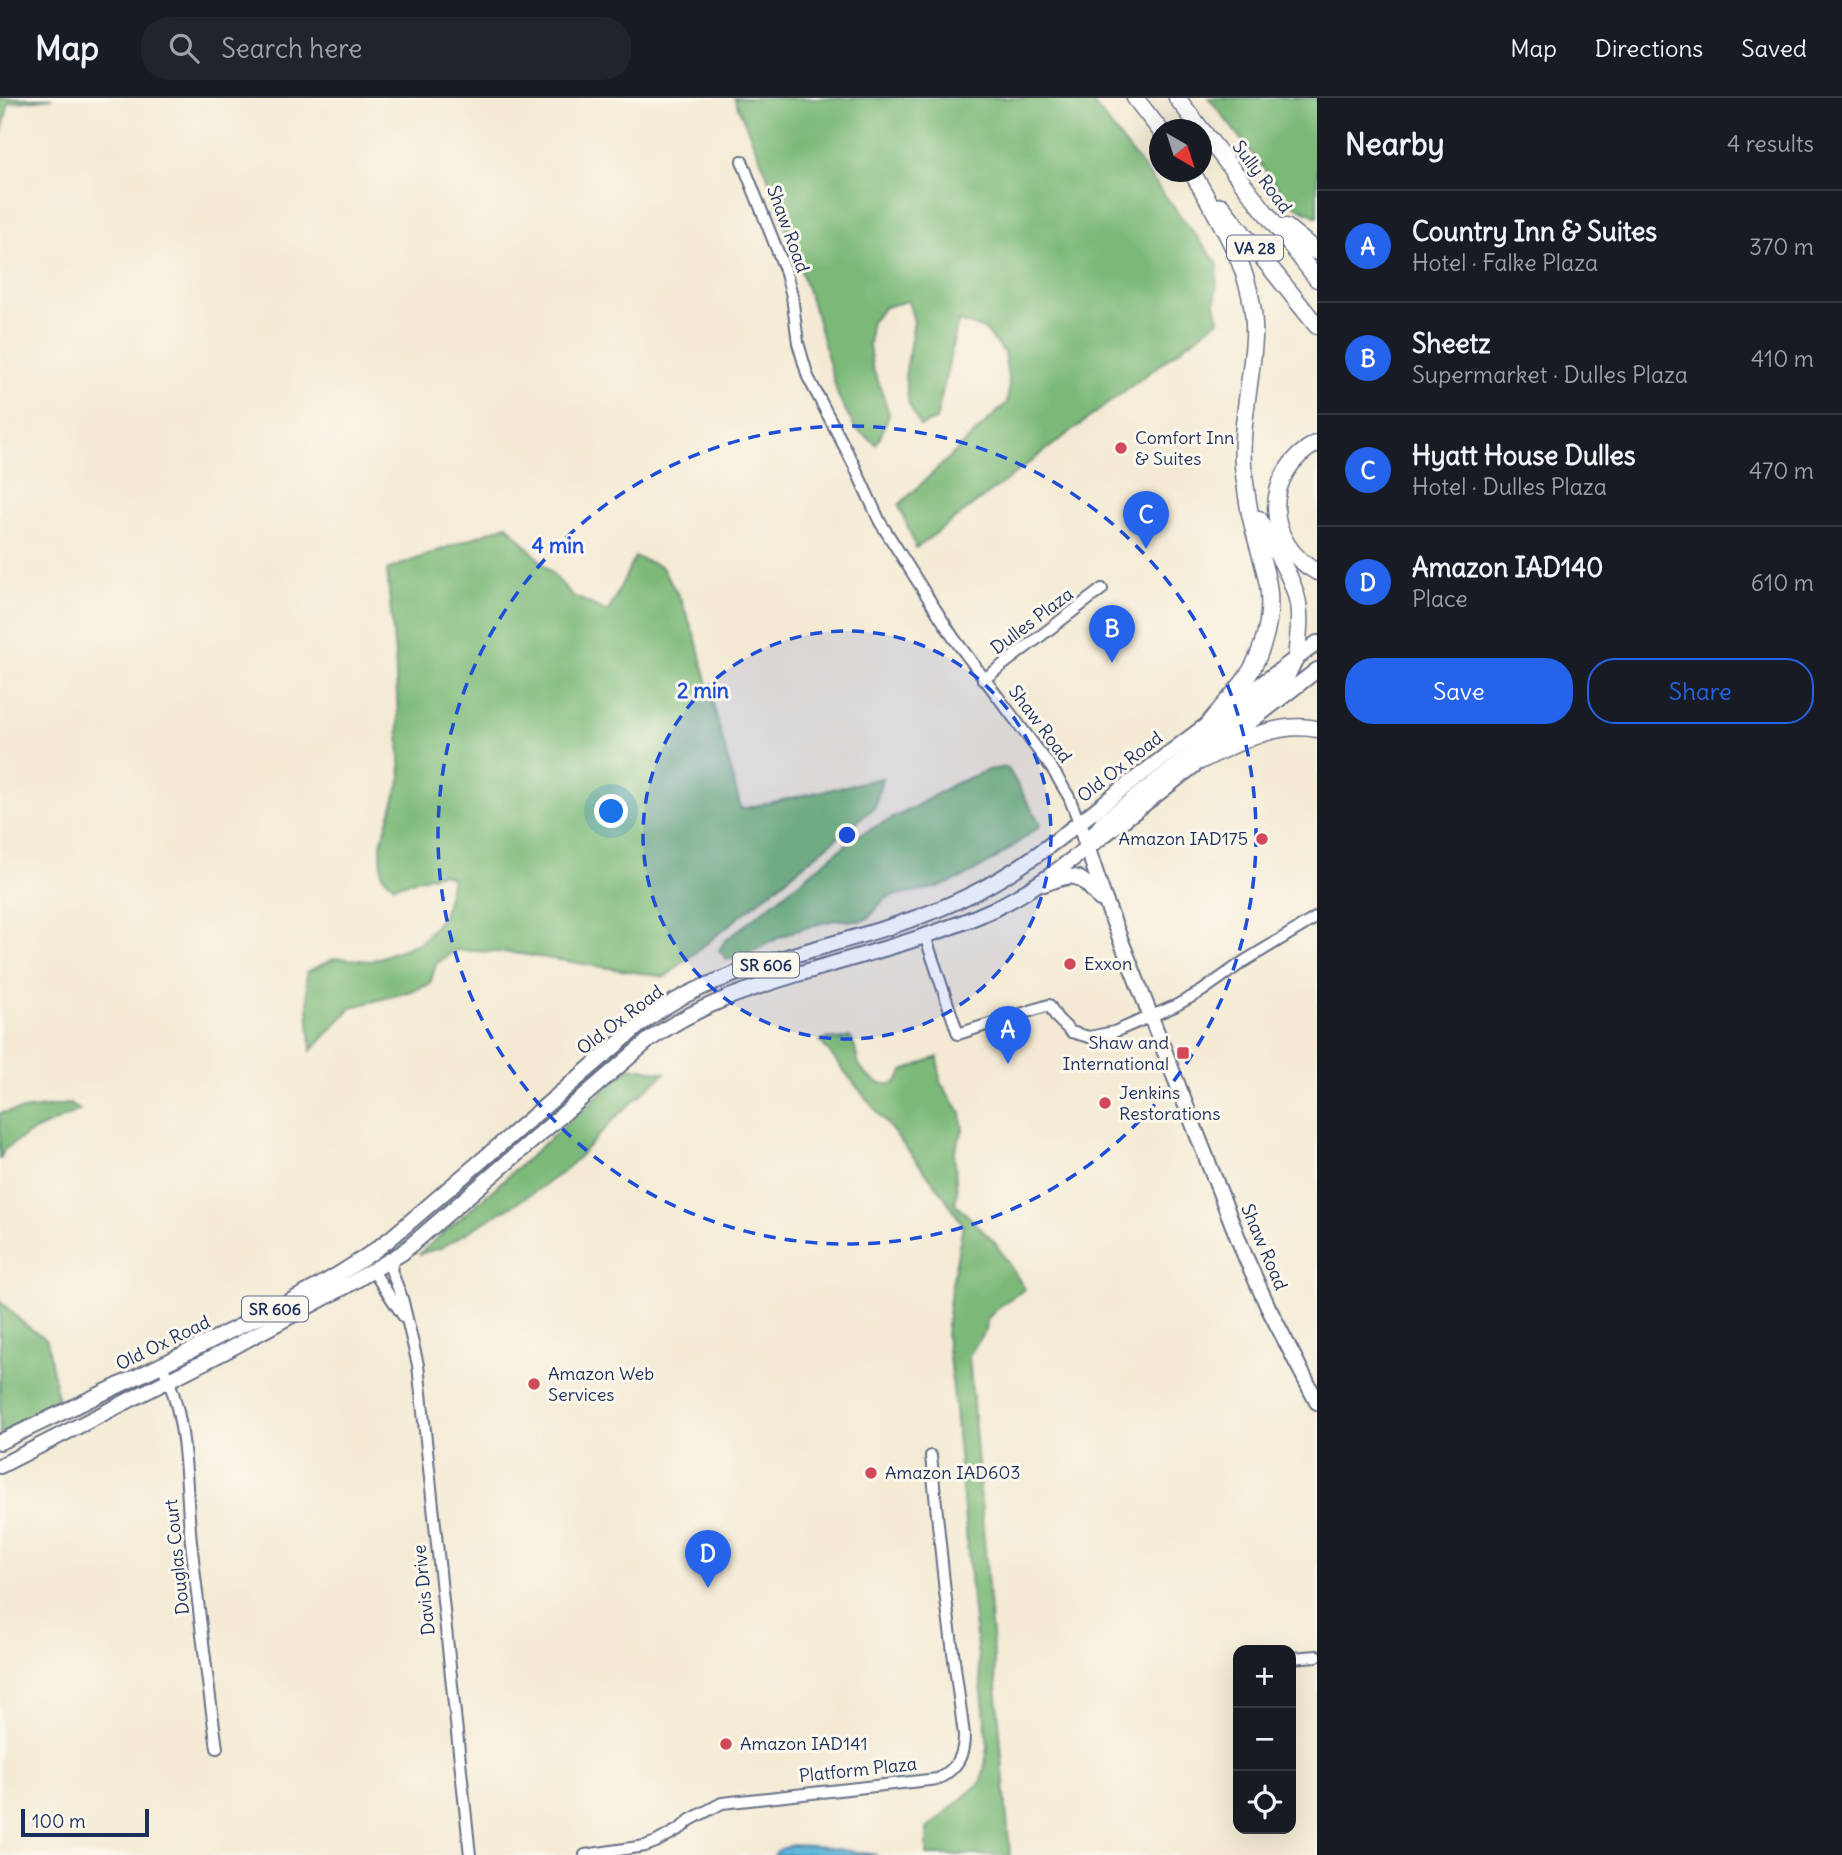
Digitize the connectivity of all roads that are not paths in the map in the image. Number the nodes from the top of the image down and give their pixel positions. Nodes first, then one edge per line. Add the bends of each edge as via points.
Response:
1 (1135, 98) edge
2 (1177, 98) edge
3 (1151, 119) edge
4 (742, 161) dead end
5 (1240, 179) junction
6 (1198, 182) edge
7 (1200, 182) edge
8 (1317, 252) edge
9 (1317, 279) edge
10 (1317, 326) edge
11 (1317, 443) edge
12 (1246, 488) junction
13 (1317, 572) edge
14 (1102, 589) dead end
15 (1317, 643) edge
16 (1296, 658) junction
17 (1317, 670) edge
18 (983, 680) junction
19 (1210, 722) junction
20 (1317, 729) edge
21 (1200, 761) junction
22 (1079, 822) junction
23 (1087, 848) junction
24 (1026, 890) junction
25 (1108, 908) junction
26 (1317, 917) edge
27 (926, 936) junction
28 (1150, 1016) junction
29 (383, 1244) junction
30 (400, 1254) junction
31 (373, 1271) junction
32 (408, 1322) junction
33 (162, 1365) junction
34 (170, 1381) junction
35 (1317, 1402) edge
36 (0, 1442) edge
37 (931, 1456) dead end
38 (0, 1466) edge
39 (1317, 1656) edge
40 (1296, 1658) edge
41 (217, 1748) dead end
42 (470, 1855) edge
43 (585, 1855) edge

1 - 3 highway
2 - 5 highway, Sully Road / VA 28
4 - 18 street, Shaw Road via 785,270 808,377 880,522
5 - 8 highway
5 - 9 highway, Sully Road / VA 28
6 - 12 highway via 1237,254 1251,302 1254,335 1243,441
7 - 10 highway, VA 28
11 - 13 highway via 1284,472 1275,509 1279,530 1289,547
12 - 16 highway via 1298,603
12 - 19 highway via 1268,586 1267,628 1248,675
14 - 18 street, Dulles Plaza
15 - 16 main road, Old Ox Road / SR 606
16 - 19 main road, Old Ox Road / SR 606
16 - 23 main road via 1274,691 1104,821
17 - 21 main road, Old Ox Road / SR 606
18 - 22 street, Shaw Road via 1053,770
19 - 22 main road, Old Ox Road / SR 606
20 - 21 highway via 1275,729
21 - 23 main road, Old Ox Road / SR 606
22 - 23 main road, Shaw Road
22 - 29 main road, Old Ox Road / SR 606 via 1016,869 954,903 752,968 667,1005
23 - 24 main road, Old Ox Road / SR 606
23 - 25 main road, Shaw Road
24 - 25 main road via 1074,876 1086,882
24 - 27 main road, Old Ox Road / SR 606
25 - 28 main road, Shaw Road
26 - 28 street via 1202,991
27 - 28 street via 958,1034 1049,1005 1071,1032 1089,1037
27 - 30 main road, Old Ox Road / SR 606 via 735,994 668,1026
28 - 35 main road, Shaw Road via 1245,1256
29 - 31 main road
29 - 33 main road, Old Ox Road / SR 606 via 327,1281
30 - 31 main road, Old Ox Road / SR 606
30 - 32 street, Davis Drive via 391,1270
31 - 32 street, Davis Drive
31 - 34 main road, Old Ox Road / SR 606
32 - 42 street, Davis Drive via 419,1376
33 - 34 street, Douglas Court
33 - 36 main road, Old Ox Road / SR 606
34 - 38 main road, Old Ox Road / SR 606
34 - 41 street, Douglas Court via 180,1419
37 - 43 street, Platform Plaza via 964,1735 958,1763 938,1779 722,1802 656,1842
39 - 40 street

